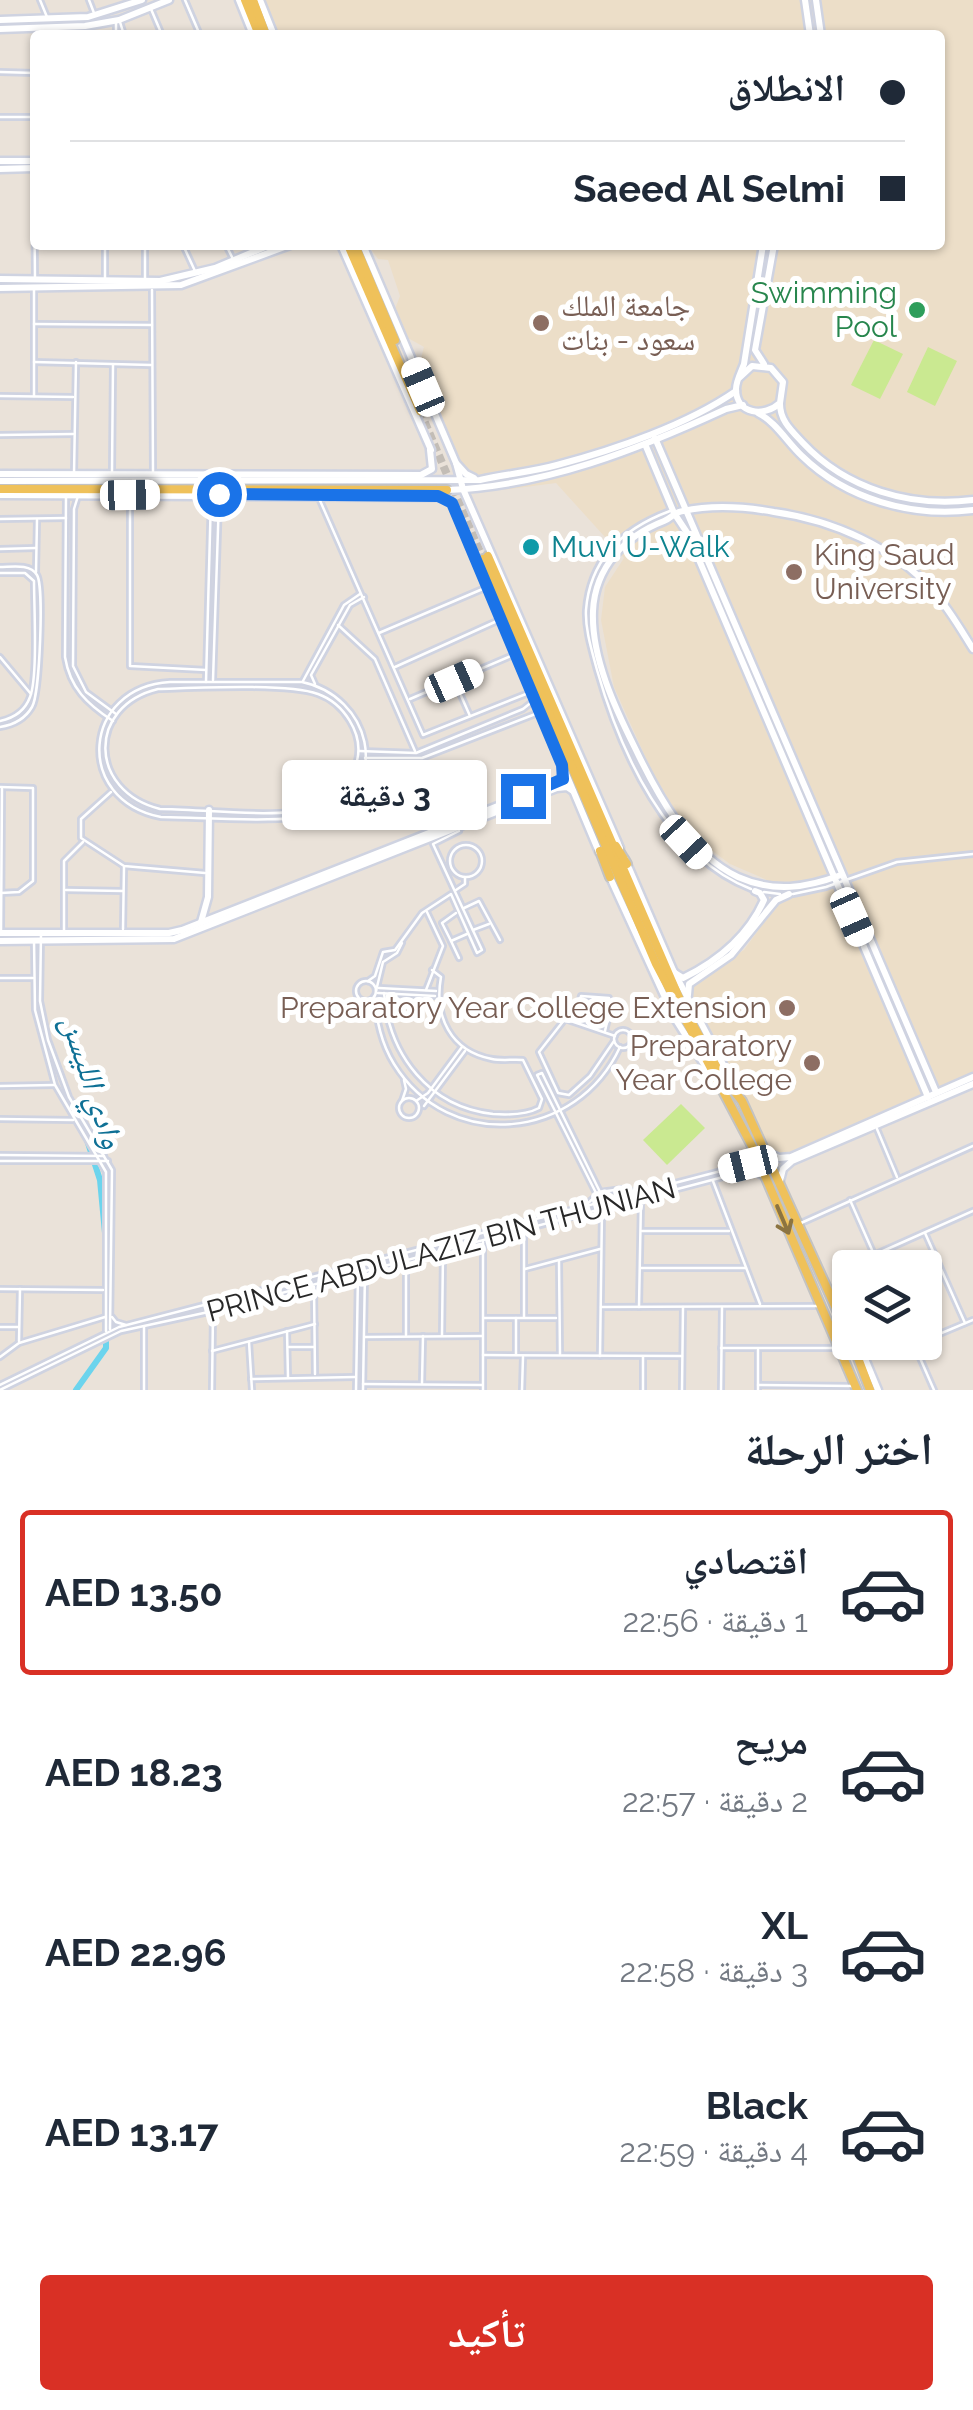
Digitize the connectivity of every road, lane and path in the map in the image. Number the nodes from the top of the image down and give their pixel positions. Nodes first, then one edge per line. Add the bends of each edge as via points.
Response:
1 (40, 0) edge
2 (89, 0) edge
3 (169, 0) edge
4 (185, 0) edge
5 (242, 0) edge
6 (256, 0) edge
7 (805, 0) edge
8 (816, 0) edge
9 (138, 1) edge
10 (151, 8) junction
11 (95, 15) junction
12 (48, 19) junction
13 (0, 20) edge
14 (118, 20) junction
15 (0, 29) edge
16 (117, 30) edge
17 (122, 30) edge
18 (160, 30) edge
19 (198, 30) edge
20 (257, 30) edge
21 (259, 30) edge
22 (271, 30) edge
23 (809, 30) edge
24 (820, 30) edge
25 (0, 72) edge
26 (30, 73) edge
27 (0, 117) edge
28 (30, 117) edge
29 (0, 161) edge
30 (30, 165) edge
31 (30, 166) edge
32 (0, 169) edge
33 (35, 250) edge
34 (105, 250) edge
35 (145, 250) edge
36 (186, 250) edge
37 (229, 250) edge
38 (258, 250) edge
39 (277, 250) edge
40 (350, 250) edge
41 (365, 250) edge
42 (762, 250) edge
43 (773, 250) edge
44 (234, 260) junction
45 (196, 274) junction
46 (104, 280) junction
47 (0, 284) edge
48 (35, 284) junction
49 (148, 284) junction
50 (34, 324) junction
51 (152, 325) junction
52 (34, 362) junction
53 (76, 362) junction
54 (113, 364) junction
55 (152, 364) junction
56 (764, 366) junction
57 (739, 378) junction
58 (736, 390) junction
59 (0, 396) edge
60 (34, 396) junction
61 (76, 396) junction
62 (780, 403) junction
63 (742, 406) junction
64 (422, 409) junction
65 (756, 413) junction
66 (0, 434) edge
67 (75, 434) junction
68 (655, 438) junction
69 (645, 444) junction
70 (430, 450) junction
71 (456, 464) junction
72 (153, 473) junction
73 (380, 474) junction
74 (53, 475) junction
75 (74, 475) junction
76 (112, 475) junction
77 (0, 478) edge
78 (514, 479) junction
79 (459, 480) junction
80 (480, 480) junction
81 (180, 481) junction
82 (411, 482) junction
83 (13, 485) junction
84 (446, 486) junction
85 (495, 486) junction
86 (462, 489) junction
87 (388, 490) junction
88 (0, 492) edge
89 (60, 494) junction
90 (215, 494) junction
91 (79, 495) junction
92 (130, 495) junction
93 (318, 495) junction
94 (330, 495) junction
95 (973, 500) edge
96 (452, 503) junction
97 (211, 507) junction
98 (218, 508) junction
99 (686, 510) junction
100 (973, 510) edge
101 (674, 513) junction
102 (476, 515) junction
103 (0, 519) edge
104 (37, 519) junction
105 (67, 519) junction
106 (74, 521) junction
107 (0, 548) edge
108 (37, 548) junction
109 (486, 559) junction
110 (0, 567) edge
111 (0, 573) edge
112 (36, 573) junction
113 (208, 580) junction
114 (217, 581) junction
115 (487, 587) junction
116 (363, 595) junction
117 (500, 620) junction
118 (338, 625) junction
119 (379, 633) junction
120 (741, 649) junction
121 (973, 649) edge
122 (515, 654) junction
123 (0, 657) edge
124 (215, 667) junction
125 (207, 668) junction
126 (394, 668) junction
127 (33, 676) junction
128 (454, 681) junction
129 (206, 682) junction
130 (213, 682) junction
131 (302, 682) junction
132 (22, 683) junction
133 (316, 685) junction
134 (31, 694) junction
135 (608, 695) junction
136 (532, 696) junction
137 (408, 700) junction
138 (99, 702) junction
139 (94, 708) junction
140 (523, 709) junction
141 (111, 711) junction
142 (540, 712) junction
143 (16, 715) junction
144 (118, 715) junction
145 (526, 716) junction
146 (107, 717) junction
147 (470, 717) junction
148 (504, 717) junction
149 (20, 720) junction
150 (0, 721) edge
151 (114, 722) junction
152 (507, 723) junction
153 (0, 728) edge
154 (406, 733) junction
155 (461, 735) junction
156 (454, 738) junction
157 (464, 741) junction
158 (456, 744) junction
159 (359, 751) junction
160 (366, 752) junction
161 (401, 752) junction
162 (382, 753) junction
163 (416, 753) junction
164 (358, 758) junction
165 (365, 758) junction
166 (381, 759) junction
167 (562, 765) junction
168 (576, 781) junction
169 (558, 783) junction
170 (586, 786) junction
171 (1, 787) edge
172 (112, 791) junction
173 (575, 794) junction
174 (209, 814) junction
175 (1, 818) edge
176 (462, 825) junction
177 (84, 841) junction
178 (973, 854) edge
179 (627, 864) junction
180 (124, 866) junction
181 (208, 873) junction
182 (465, 876) junction
183 (610, 876) junction
184 (838, 879) junction
185 (64, 890) junction
186 (124, 890) junction
187 (754, 891) junction
188 (452, 892) junction
189 (1, 893) edge
190 (789, 894) junction
191 (208, 897) junction
192 (426, 910) junction
193 (461, 910) junction
194 (223, 914) junction
195 (760, 916) junction
196 (200, 922) junction
197 (490, 923) junction
198 (123, 932) junction
199 (471, 932) junction
200 (0, 933) edge
201 (64, 933) junction
202 (407, 933) junction
203 (37, 937) junction
204 (500, 940) dead end
205 (0, 941) edge
206 (451, 941) junction
207 (480, 952) dead end
208 (459, 958) dead end
209 (432, 970) junction
210 (673, 970) junction
211 (712, 971) junction
212 (697, 972) junction
213 (0, 978) edge
214 (33, 978) junction
215 (368, 981) junction
216 (426, 990) junction
217 (376, 992) junction
218 (384, 993) junction
219 (437, 994) junction
220 (688, 1001) junction
221 (574, 1022) junction
222 (604, 1032) junction
223 (614, 1038) junction
224 (620, 1047) junction
225 (464, 1048) junction
226 (401, 1074) junction
227 (973, 1081) edge
228 (55, 1085) junction
229 (0, 1086) edge
230 (433, 1091) junction
231 (738, 1092) junction
232 (932, 1094) junction
233 (424, 1097) junction
234 (726, 1097) junction
235 (416, 1100) junction
236 (402, 1101) junction
237 (429, 1101) junction
238 (422, 1107) junction
239 (446, 1111) junction
240 (561, 1111) junction
241 (554, 1114) junction
242 (0, 1119) edge
243 (74, 1120) junction
244 (876, 1127) junction
245 (973, 1146) edge
246 (752, 1148) junction
247 (96, 1154) junction
248 (768, 1154) junction
249 (0, 1158) edge
250 (107, 1159) junction
251 (101, 1161) junction
252 (749, 1167) junction
253 (593, 1175) junction
254 (587, 1177) junction
255 (898, 1178) junction
256 (712, 1179) junction
257 (766, 1180) junction
258 (780, 1181) junction
259 (636, 1192) junction
260 (641, 1198) junction
261 (850, 1199) junction
262 (584, 1206) junction
263 (602, 1209) junction
264 (973, 1211) edge
265 (799, 1224) junction
266 (524, 1229) junction
267 (640, 1230) junction
268 (732, 1231) junction
269 (924, 1232) junction
270 (458, 1239) junction
271 (483, 1240) junction
272 (460, 1246) junction
273 (602, 1249) junction
274 (811, 1249) junction
275 (872, 1250) edge
276 (885, 1250) edge
277 (443, 1251) junction
278 (797, 1253) junction
279 (382, 1259) junction
280 (406, 1261) junction
281 (559, 1261) junction
282 (384, 1266) junction
283 (819, 1267) junction
284 (640, 1268) junction
285 (746, 1268) junction
286 (525, 1269) junction
287 (365, 1271) junction
288 (805, 1272) junction
289 (358, 1273) junction
290 (314, 1285) junction
291 (0, 1289) edge
292 (20, 1290) junction
293 (104, 1290) junction
294 (832, 1296) edge
295 (214, 1303) junction
296 (722, 1306) junction
297 (762, 1306) junction
298 (820, 1306) junction
299 (601, 1307) junction
300 (639, 1307) junction
301 (683, 1307) junction
302 (111, 1310) junction
303 (213, 1311) junction
304 (105, 1317) junction
305 (483, 1318) junction
306 (516, 1318) junction
307 (524, 1318) junction
308 (560, 1318) junction
309 (973, 1320) edge
310 (965, 1323) junction
311 (144, 1324) junction
312 (314, 1324) junction
313 (127, 1325) junction
314 (0, 1327) edge
315 (19, 1327) junction
316 (287, 1331) junction
317 (942, 1333) edge
318 (109, 1334) junction
319 (406, 1336) junction
320 (424, 1336) junction
321 (442, 1336) junction
322 (483, 1336) junction
323 (364, 1337) junction
324 (832, 1338) edge
325 (249, 1341) junction
326 (18, 1342) junction
327 (287, 1347) junction
328 (314, 1347) junction
329 (721, 1348) junction
330 (758, 1348) junction
331 (832, 1348) edge
332 (212, 1352) junction
333 (483, 1355) junction
334 (516, 1355) junction
335 (523, 1355) junction
336 (560, 1356) junction
337 (600, 1356) junction
338 (644, 1356) junction
339 (682, 1356) junction
340 (0, 1357) edge
341 (842, 1360) edge
342 (860, 1360) edge
343 (863, 1360) edge
344 (921, 1360) edge
345 (314, 1377) junction
346 (251, 1378) junction
347 (288, 1378) junction
348 (356, 1378) junction
349 (422, 1385) junction
350 (0, 1387) edge
351 (363, 1387) edge
352 (403, 1387) edge
353 (444, 1388) edge
354 (483, 1388) edge
355 (758, 1388) edge
356 (856, 1389) edge
357 (144, 1390) edge
358 (212, 1390) edge
359 (252, 1390) edge
360 (356, 1390) edge
361 (522, 1390) edge
362 (644, 1390) edge
363 (682, 1390) edge
364 (721, 1390) edge
365 (870, 1390) edge
366 (878, 1390) edge
367 (934, 1390) edge

1 - 12 street
2 - 11 street
3 - 10 street
4 - 19 street
5 - 20 main road
6 - 21 main road
6 - 22 street
7 - 23 street
8 - 24 street
9 - 11 street
10 - 14 street
10 - 18 street
11 - 12 street
12 - 13 street
14 - 15 street
14 - 16 street
14 - 17 street
25 - 26 street
27 - 28 street
29 - 30 street
31 - 32 street
33 - 48 street
34 - 46 street
35 - 49 street
36 - 45 street
37 - 44 street
38 - 44 street
39 - 49 street via 180,285
40 - 64 main road
41 - 64 street
42 - 57 street
43 - 56 street via 756,350
44 - 45 street
45 - 49 street
46 - 48 street
46 - 49 street
47 - 48 street
48 - 49 street
48 - 50 street
49 - 51 street
50 - 51 street
50 - 52 street
51 - 55 street
52 - 53 street
52 - 60 street
53 - 54 street
53 - 61 street
54 - 55 street
54 - 76 street
55 - 72 street
56 - 57 street via 752,366
56 - 62 street via 782,378
57 - 58 street
58 - 63 street
58 - 78 street via 610,449
59 - 60 street
60 - 61 street
61 - 67 street
62 - 65 street
62 - 95 street via 787,426 840,474 900,498
63 - 65 street
63 - 68 street
64 - 70 street
64 - 71 street
65 - 100 street via 833,482 860,495 925,512
66 - 67 street
67 - 75 street
68 - 69 street
68 - 99 street
69 - 78 street via 558,474
69 - 101 street
70 - 73 street via 432,469 421,475
70 - 84 street
71 - 79 street
71 - 80 street
72 - 73 street
72 - 76 street
73 - 82 street
74 - 75 street
74 - 77 street
74 - 83 street
75 - 76 street
76 - 81 street
77 - 83 street
78 - 80 street
78 - 85 street
79 - 80 street
79 - 84 street
79 - 86 street
81 - 82 street
81 - 83 street
82 - 84 street
83 - 87 main road
83 - 88 main road
83 - 89 street
84 - 86 street
84 - 87 main road
84 - 96 street
85 - 86 street
85 - 102 street via 479,494
86 - 102 street
87 - 94 main road
88 - 89 street
89 - 91 street
89 - 105 street
90 - 92 street
90 - 93 street
90 - 97 street
90 - 98 street
91 - 92 street
91 - 106 street
92 - 125 street via 130,666
93 - 94 street
93 - 116 street
94 - 96 street via 434,496
96 - 109 street
97 - 98 street
97 - 113 street
98 - 114 street
99 - 101 street
99 - 120 street
99 - 121 street via 770,511 853,535 917,575
101 - 120 street
101 - 135 street via 629,539 598,584 594,625
102 - 109 street
103 - 104 street
104 - 105 street
104 - 108 street
105 - 106 street
105 - 139 street via 65,657 72,684
106 - 138 street via 73,666
107 - 108 street
108 - 112 street
109 - 115 street
109 - 168 main road
109 - 170 main road
109 - 179 street
110 - 112 street
111 - 127 street via 25,573 34,581
112 - 149 street via 38,690
113 - 114 street
113 - 125 street
114 - 124 street
115 - 117 street
115 - 119 street
116 - 118 street
116 - 119 street
116 - 131 street via 344,604
117 - 122 street
117 - 126 street
118 - 133 street via 311,675
118 - 154 street via 375,660
119 - 126 street
120 - 184 street
122 - 128 street
122 - 136 street
123 - 132 street
124 - 125 street
124 - 130 street
125 - 129 street
126 - 137 street
127 - 132 street
127 - 134 street
128 - 137 street
128 - 147 street
129 - 130 street
129 - 141 street via 142,686
130 - 131 street
131 - 133 street
132 - 134 street
133 - 160 street via 350,709
134 - 143 street
135 - 184 street via 667,807 726,870 773,888
135 - 187 street via 634,765 668,822 716,872
136 - 140 street
136 - 142 street
136 - 147 street
137 - 147 street via 423,735
138 - 139 street
138 - 141 street
139 - 146 street
140 - 145 street
140 - 148 street
141 - 144 street
141 - 146 street
142 - 145 street
142 - 167 street
143 - 149 street
143 - 150 street
144 - 151 street
144 - 159 street via 158,689 306,691 345,714
145 - 152 street
146 - 151 street
146 - 172 street via 99,752
148 - 152 street
148 - 155 street
149 - 153 street
151 - 174 street via 107,763 123,792 160,809
152 - 157 street
154 - 161 street
154 - 163 street
155 - 156 street
155 - 157 street
156 - 158 street
156 - 163 street
157 - 158 street
158 - 166 street via 422,758
159 - 160 street
159 - 164 street
160 - 162 street
160 - 165 street
161 - 162 street
161 - 163 street
162 - 166 street
164 - 165 street
164 - 174 street via 345,787 309,810
165 - 166 street
165 - 174 street via 348,796 326,812 299,818
167 - 169 street
167 - 173 street
168 - 183 main road
168 - 234 main road via 656,964
169 - 173 street
169 - 176 street
169 - 194 street
170 - 179 main road
170 - 231 main road via 684,1009
171 - 175 street
171 - 189 street via 33,788 32,881 20,892
172 - 174 street via 150,814
172 - 177 street via 82,819
173 - 183 street
174 - 181 street
175 - 189 street
176 - 188 street via 433,844
176 - 203 street via 174,939
177 - 180 street
177 - 185 street via 64,861
178 - 184 street via 897,862
179 - 210 street
180 - 181 street
180 - 186 street
181 - 191 street
182 - 182 street via 482,864 481,854 469,846 459,847 451,860 453,870
182 - 188 street
183 - 234 street via 674,1017
184 - 190 street
184 - 232 street
185 - 186 street
185 - 201 street
186 - 198 street
187 - 190 street
187 - 195 street via 764,900
188 - 192 street
188 - 193 street
189 - 200 street
190 - 195 street
191 - 194 street
191 - 196 street
192 - 202 street
192 - 209 street via 443,946
193 - 197 street via 479,901
193 - 199 street
193 - 206 street via 442,920
194 - 196 street
195 - 211 street
195 - 212 street
196 - 198 street via 169,933
197 - 199 street
197 - 204 street
198 - 201 street
199 - 206 street
199 - 207 street
200 - 203 street
201 - 203 street
202 - 215 street via 395,950 383,952
202 - 217 street via 382,965
203 - 205 street
203 - 214 street
203 - 250 street via 48,1040 69,1098
206 - 208 street
209 - 216 street
209 - 219 street via 441,977
210 - 212 street via 681,978
210 - 220 street
211 - 212 street via 691,979
211 - 220 street via 688,985
213 - 214 street
214 - 228 street
215 - 217 street
215 - 217 street via 357,994 366,1001
216 - 217 street
216 - 219 street
217 - 218 street
217 - 226 street via 382,1039
218 - 219 street
218 - 230 street via 398,1048
219 - 225 street via 442,1021
220 - 231 street
221 - 222 street
221 - 222 street via 581,996 608,998
221 - 223 street via 566,1019 539,1052 563,1096 590,1076
222 - 223 street
223 - 224 street
223 - 224 street via 622,1030 631,1036
224 - 240 street via 596,1085
225 - 230 street
225 - 230 street via 523,1060 542,1098 539,1108 487,1113
226 - 233 street
226 - 236 street
227 - 232 street
227 - 244 street
228 - 229 street
228 - 243 street
230 - 233 street
230 - 237 street
231 - 248 main road
232 - 248 street via 791,1157
233 - 235 street
233 - 237 street
234 - 246 main road
235 - 236 street
235 - 238 street
236 - 238 street via 405,1117
237 - 238 street
237 - 239 street
238 - 239 street
239 - 241 street via 503,1125
240 - 241 street
240 - 241 street via 542,1072 537,1075
240 - 253 street
241 - 254 street
242 - 243 street
243 - 247 street
244 - 255 street
244 - 258 street via 792,1161
245 - 255 street
246 - 252 street
246 - 257 main road
247 - 249 street
247 - 250 street
247 - 251 street
248 - 258 main road
249 - 251 street
250 - 251 street
250 - 302 street
251 - 293 street
252 - 256 street, PRINCE ABDULAZIZ BIN THUNIAN
252 - 257 street
252 - 259 street, PRINCE ABDULAZIZ BIN THUNIAN
253 - 254 street
253 - 259 street via 604,1194
254 - 262 street via 597,1195
255 - 261 street
256 - 260 street, PRINCE ABDULAZIZ BIN THUNIAN
256 - 268 street
257 -> 278 main road
258 - 265 main road
259 - 262 street, PRINCE ABDULAZIZ BIN THUNIAN
260 - 263 street, PRINCE ABDULAZIZ BIN THUNIAN
260 - 267 street
261 - 265 street
261 - 275 street
262 - 270 street, PRINCE ABDULAZIZ BIN THUNIAN
263 - 266 street, PRINCE ABDULAZIZ BIN THUNIAN
263 - 273 street
264 - 269 street
265 - 274 main road
266 - 271 street, PRINCE ABDULAZIZ BIN THUNIAN
266 - 286 street
267 - 268 street
267 - 284 street
268 - 285 street
269 - 276 street
269 - 310 street
270 - 272 street
270 - 279 street, PRINCE ABDULAZIZ BIN THUNIAN
271 - 272 street, PRINCE ABDULAZIZ BIN THUNIAN
271 - 305 street
272 - 277 street, PRINCE ABDULAZIZ BIN THUNIAN
273 - 281 street
273 - 299 street
274 - 278 main road via 808,1258
274 - 283 main road
277 - 280 street, PRINCE ABDULAZIZ BIN THUNIAN
277 - 321 street
278 - 288 main road
279 - 282 street
279 - 295 street, PRINCE ABDULAZIZ BIN THUNIAN
280 - 282 street, PRINCE ABDULAZIZ BIN THUNIAN
280 - 319 street
281 - 286 street
281 - 308 street
282 - 287 street, PRINCE ABDULAZIZ BIN THUNIAN
283 - 288 main road via 807,1263
283 - 294 main road
284 - 285 street
284 - 300 street
285 - 297 street
286 - 307 street
287 - 289 street, PRINCE ABDULAZIZ BIN THUNIAN
287 - 323 street
288 - 298 main road
289 - 290 street, PRINCE ABDULAZIZ BIN THUNIAN
289 - 348 street
290 - 303 street, PRINCE ABDULAZIZ BIN THUNIAN
290 - 312 street
291 - 292 street
292 - 293 street
292 - 315 street
293 - 304 street
295 - 303 street
295 - 313 street, PRINCE ABDULAZIZ BIN THUNIAN
296 - 297 street
296 - 301 street
296 - 329 street
297 - 298 street
298 - 324 main road
299 - 300 street
299 - 337 street
300 - 301 street
301 - 339 street
302 - 313 street via 114,1320
302 - 318 street
303 - 311 street, PRINCE ABDULAZIZ BIN THUNIAN
303 - 332 street
304 - 318 street
304 - 326 street
305 - 306 street
305 - 322 street
306 - 307 street
306 - 334 street
307 - 308 street
308 - 336 street
309 - 310 street
310 - 317 street
311 - 318 street, PRINCE ABDULAZIZ BIN THUNIAN
311 - 357 street
312 - 316 street
312 - 328 street
313 - 318 street, PRINCE ABDULAZIZ BIN THUNIAN
314 - 315 street
315 - 326 street
316 - 325 street
316 - 327 street
318 - 350 street
319 - 320 street
319 - 323 street
320 - 321 street
320 - 349 street
321 - 322 street
322 - 333 street
323 - 351 street
325 - 332 street
325 - 346 street
326 - 340 street
327 - 328 street
327 - 347 street
328 - 345 street
329 - 330 street
329 - 364 street
330 - 331 street
330 - 355 street
332 - 358 street
333 - 334 street
333 - 354 street
334 - 335 street
335 - 336 street
335 - 361 street
336 - 337 street
337 - 338 street
338 - 339 street
338 - 362 street
339 - 363 street
341 - 356 main road
342 - 365 main road
343 - 366 street
344 - 367 street
345 - 347 street
345 - 348 street
346 - 347 street
346 - 359 street
348 - 360 street
349 - 352 street
349 - 353 street
351 - 352 street
353 - 354 street
355 - 356 street

